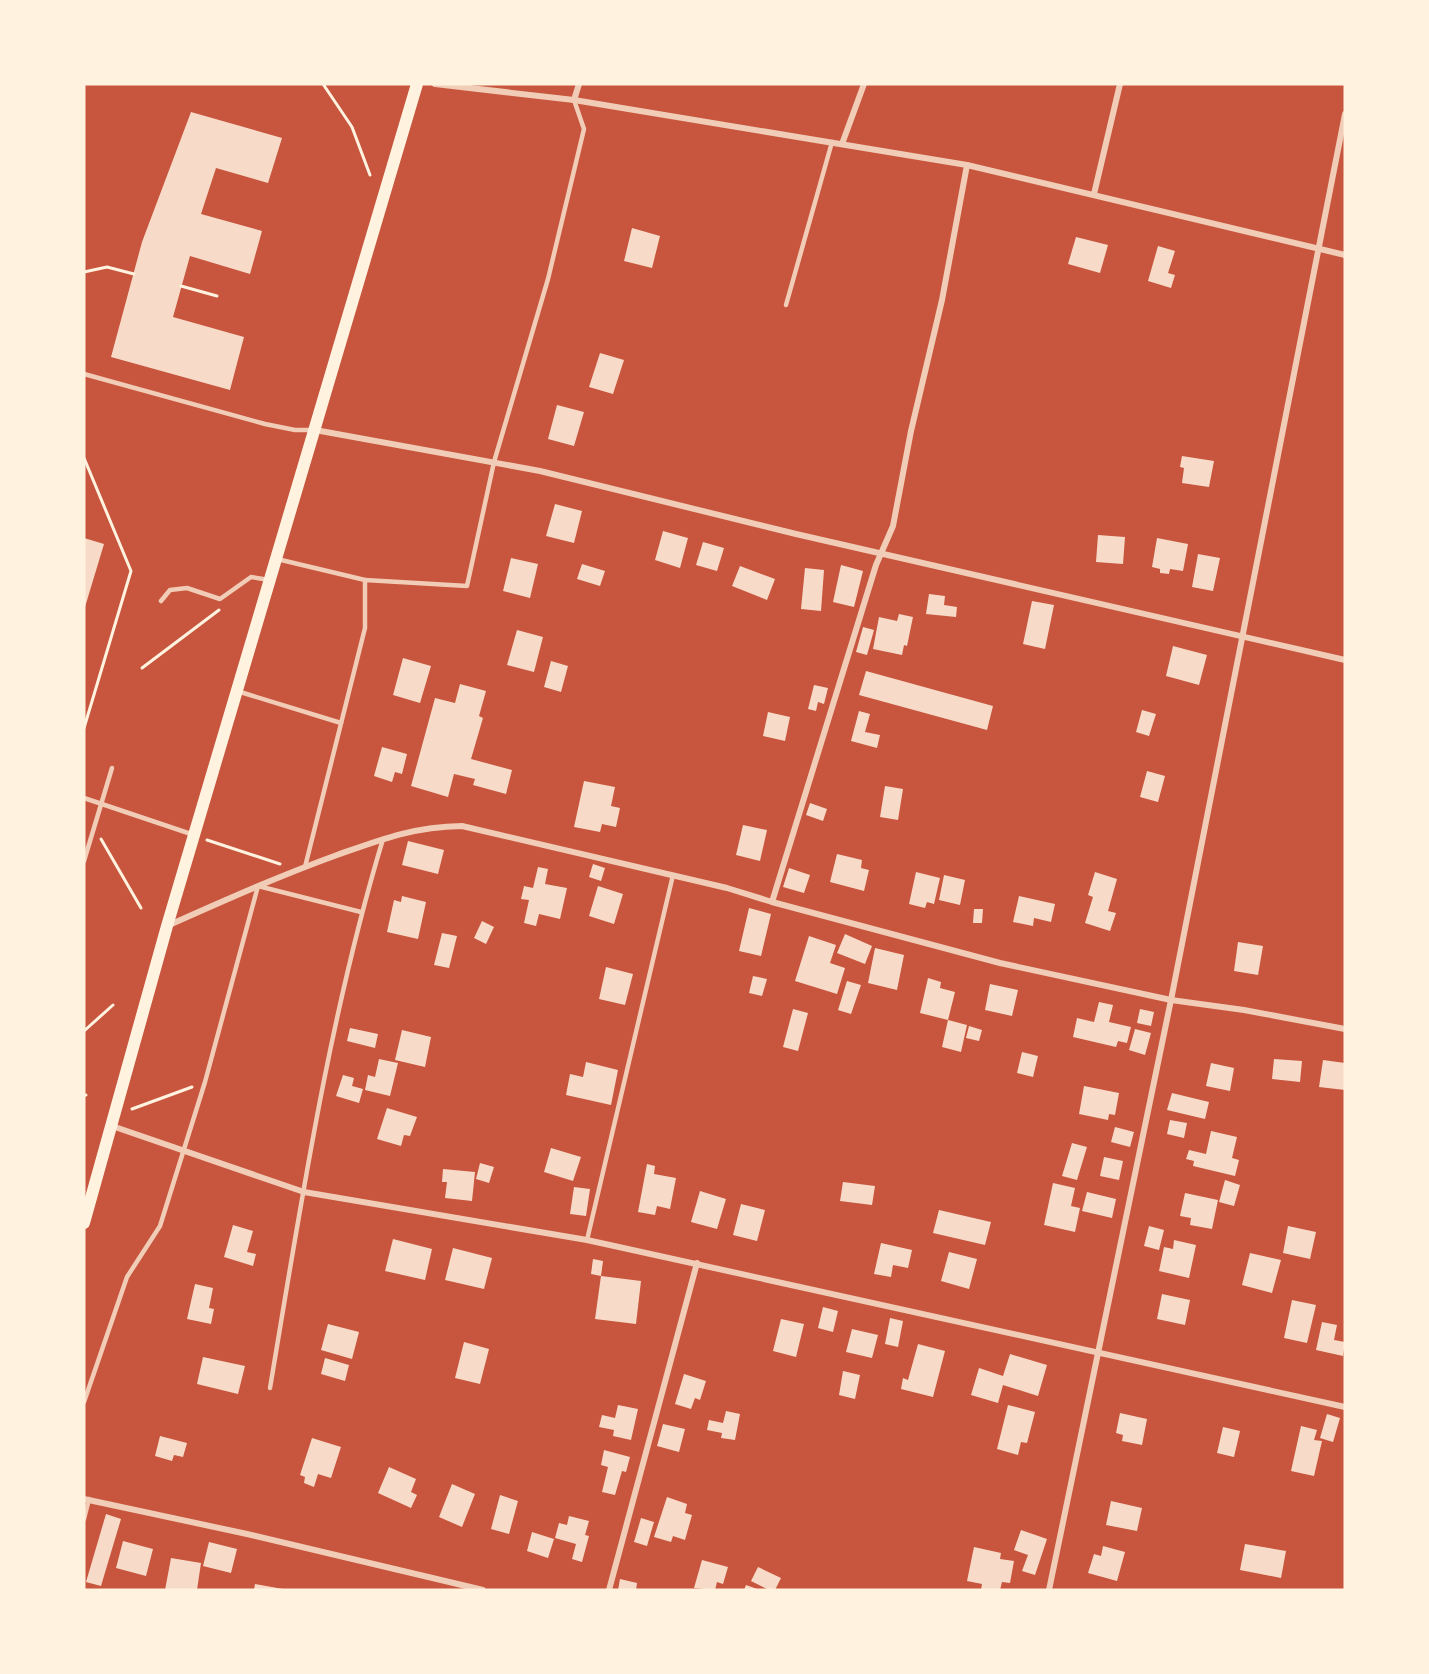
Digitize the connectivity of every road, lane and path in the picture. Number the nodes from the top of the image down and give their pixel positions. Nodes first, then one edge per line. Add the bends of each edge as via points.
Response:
1 (323, 84) edge
2 (417, 84) edge
3 (435, 84) edge
4 (579, 84) edge
5 (864, 84) edge
6 (1120, 84) edge
7 (574, 100) junction
8 (1345, 114) edge
9 (832, 142) junction
10 (842, 144) junction
11 (967, 165) junction
12 (370, 175) dead end
13 (1094, 194) junction
14 (1318, 249) junction
15 (1345, 255) edge
16 (84, 272) edge
17 (134, 274) dead end
18 (181, 286) dead end
19 (217, 296) dead end
20 (786, 305) dead end
21 (84, 374) edge
22 (315, 430) junction
23 (84, 458) edge
24 (494, 462) junction
25 (882, 554) junction
26 (276, 559) junction
27 (269, 580) junction
28 (365, 580) junction
29 (161, 601) dead end
30 (228, 603) dead end
31 (1242, 636) junction
32 (1345, 660) edge
33 (142, 668) dead end
34 (236, 691) junction
35 (341, 723) junction
36 (84, 728) edge
37 (112, 768) dead end
38 (84, 798) edge
39 (101, 804) junction
40 (94, 827) junction
41 (194, 835) junction
42 (383, 838) junction
43 (84, 861) edge
44 (305, 867) junction
45 (296, 870) junction
46 (673, 875) junction
47 (258, 886) junction
48 (772, 902) junction
49 (141, 908) dead end
50 (361, 912) junction
51 (167, 926) junction
52 (1171, 999) junction
53 (113, 1005) dead end
54 (1345, 1029) edge
55 (84, 1031) edge
56 (205, 1082) junction
57 (132, 1109) dead end
58 (112, 1126) junction
59 (185, 1152) junction
60 (304, 1192) junction
61 (84, 1223) edge
62 (587, 1239) junction
63 (697, 1263) junction
64 (1098, 1354) junction
65 (270, 1388) dead end
66 (84, 1402) edge
67 (1345, 1407) edge
68 (86, 1499) edge
69 (84, 1519) edge
70 (483, 1590) edge
71 (609, 1590) edge
72 (1049, 1590) edge

1 - 12 path via 352,127
2 - 22 main road
3 - 7 street
4 - 7 street
5 - 10 street
6 - 13 street
7 - 9 street
7 - 24 lane via 584,129 548,279
8 - 14 street
9 - 10 street
9 - 20 lane
10 - 11 street
11 - 13 street
11 - 25 street via 893,526
13 - 14 street
14 - 15 street
14 - 31 street
16 - 17 path via 107,267
18 - 19 path
21 - 22 lane via 265,424
22 - 24 street
22 - 26 main road
23 - 36 path via 131,571
24 - 25 street
24 - 28 lane via 467,585
25 - 31 street
25 - 48 street
26 - 27 main road
26 - 28 lane
27 - 29 lane via 250,577 220,599 187,588 170,590
27 - 34 main road
28 - 35 lane via 365,628
30 - 33 path
31 - 32 street
31 - 52 street
34 - 35 lane
34 - 41 main road
35 - 44 lane
37 - 39 lane
38 - 39 lane
39 - 40 lane
39 - 41 lane
40 - 43 lane
40 - 49 path
41 - 45 path
41 - 51 main road
42 - 44 street
42 - 46 street via 434,826 462,826
42 - 50 lane
44 - 45 street
45 - 47 street
46 - 48 street
46 - 62 lane
47 - 50 lane
47 - 51 street
47 - 56 lane
48 - 52 street via 1000,963
50 - 60 lane via 326,1064
51 - 58 main road
52 - 54 street
52 - 64 street
53 - 55 path
56 - 57 path
56 - 59 lane
58 - 59 street
58 - 61 main road
59 - 60 street
59 - 66 lane via 160,1226 127,1277
60 - 62 street
60 - 65 lane
62 - 63 street
63 - 64 street
63 - 71 street
64 - 67 street
64 - 72 street
68 - 69 lane
68 - 70 street via 248,1533

